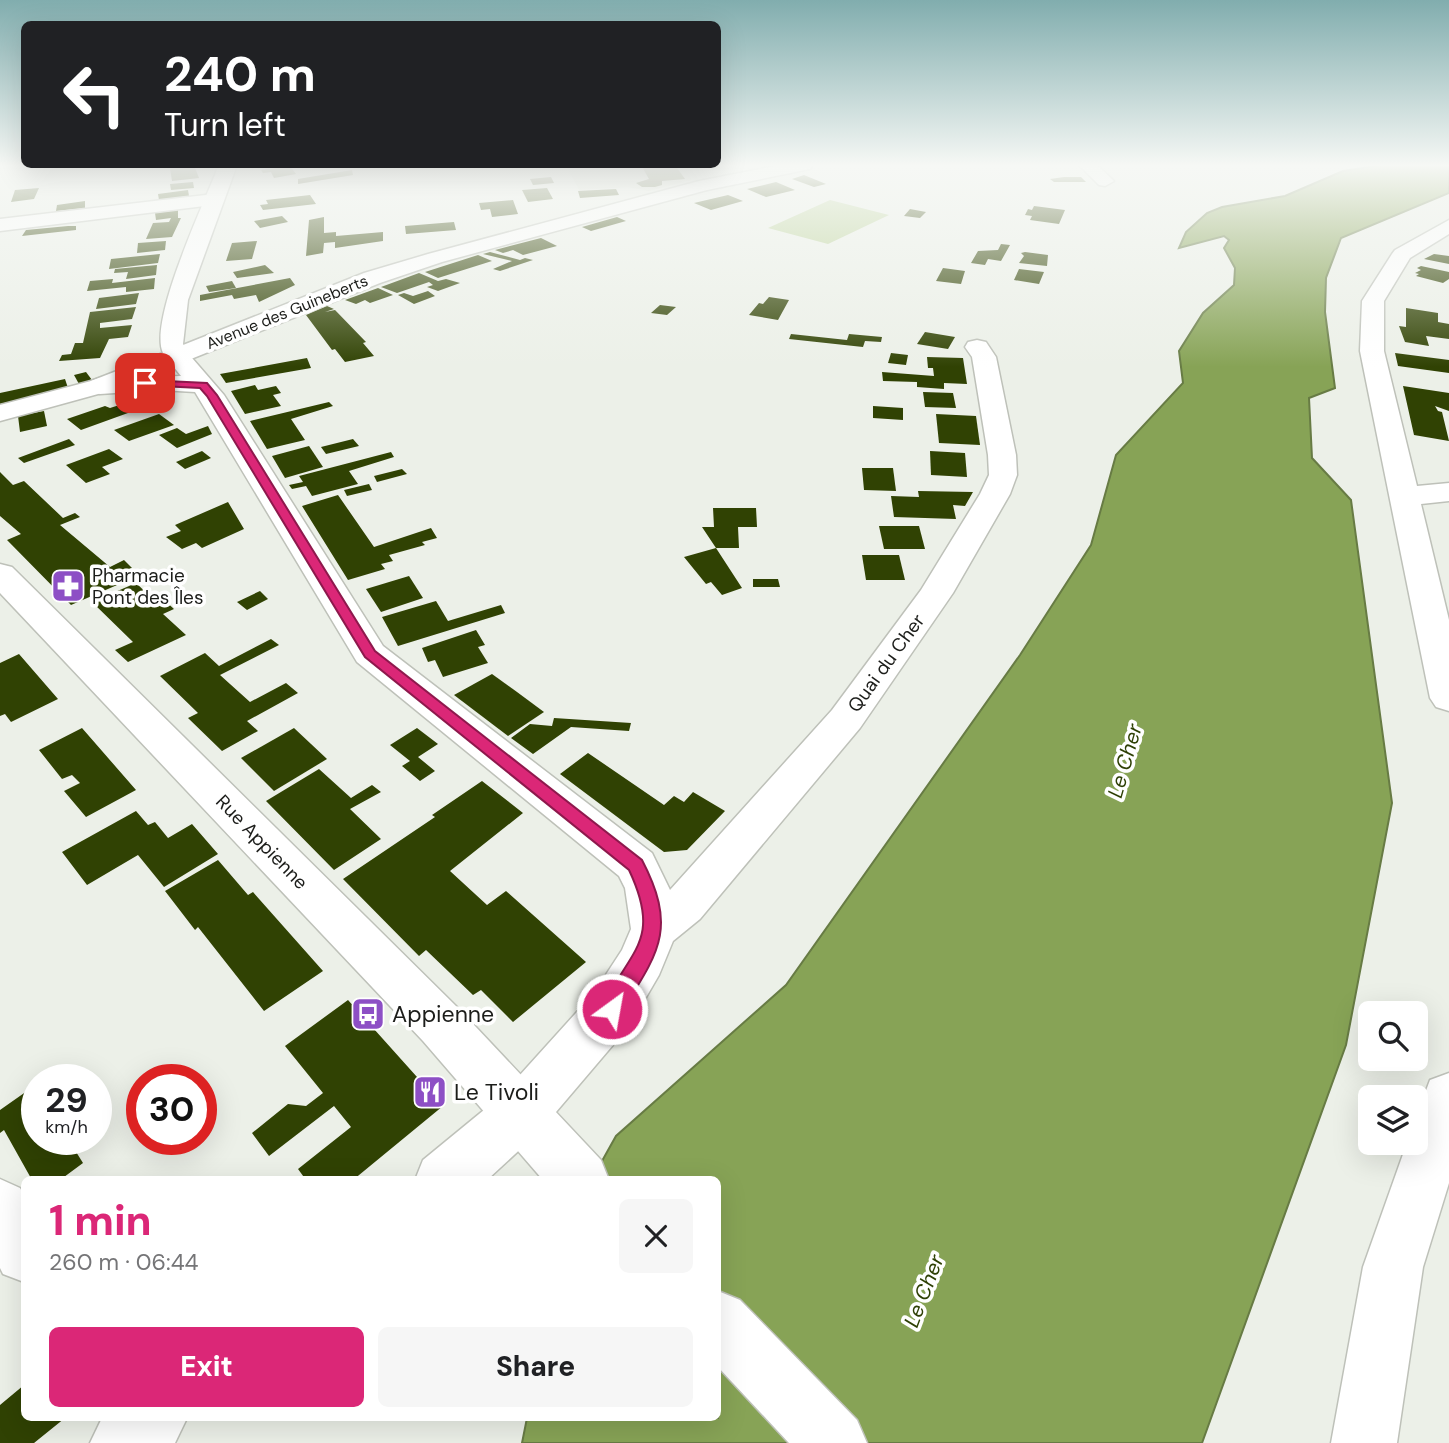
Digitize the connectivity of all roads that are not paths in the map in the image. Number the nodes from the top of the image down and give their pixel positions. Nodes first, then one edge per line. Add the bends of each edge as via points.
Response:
1 (202, 232) edge
2 (526, 232) edge
3 (1438, 232) edge
4 (306, 303) junction
5 (192, 320) junction
6 (977, 346) dead end
7 (177, 356) junction
8 (106, 384) junction
9 (203, 385) junction
10 (0, 413) edge
11 (1449, 492) edge
12 (1404, 495) junction
13 (0, 573) edge
14 (1449, 698) edge
15 (654, 929) junction
16 (1449, 1098) edge
17 (520, 1114) junction
18 (573, 1171) edge
19 (448, 1176) edge
20 (0, 1208) edge
21 (21, 1247) edge
22 (721, 1325) edge
23 (1369, 1432) edge
24 (834, 1443) edge

1 - 5 street via 177,300
2 - 4 street, Avenue des Guineberts via 372,278
3 - 12 street via 1402,254 1373,300 1373,351
4 - 5 street via 251,316
4 - 7 street, Avenue des Guineberts
5 - 7 street via 171,344
5 - 8 street
6 - 15 street, Quai du Cher via 984,357 1002,455 1003,475 995,494 936,593 846,719 684,906
7 - 8 street, Avenue des Guineberts
7 - 9 street
8 - 9 street
8 - 10 street
9 - 15 street via 370,654 636,865 647,888
11 - 12 street
12 - 14 street
13 - 17 street, Rue Appienne via 441,1025
15 - 17 street via 642,960 612,1009
16 - 23 street via 1393,1267
17 - 18 street, Rue Appienne
17 - 19 street
20 - 21 street
22 - 24 street

